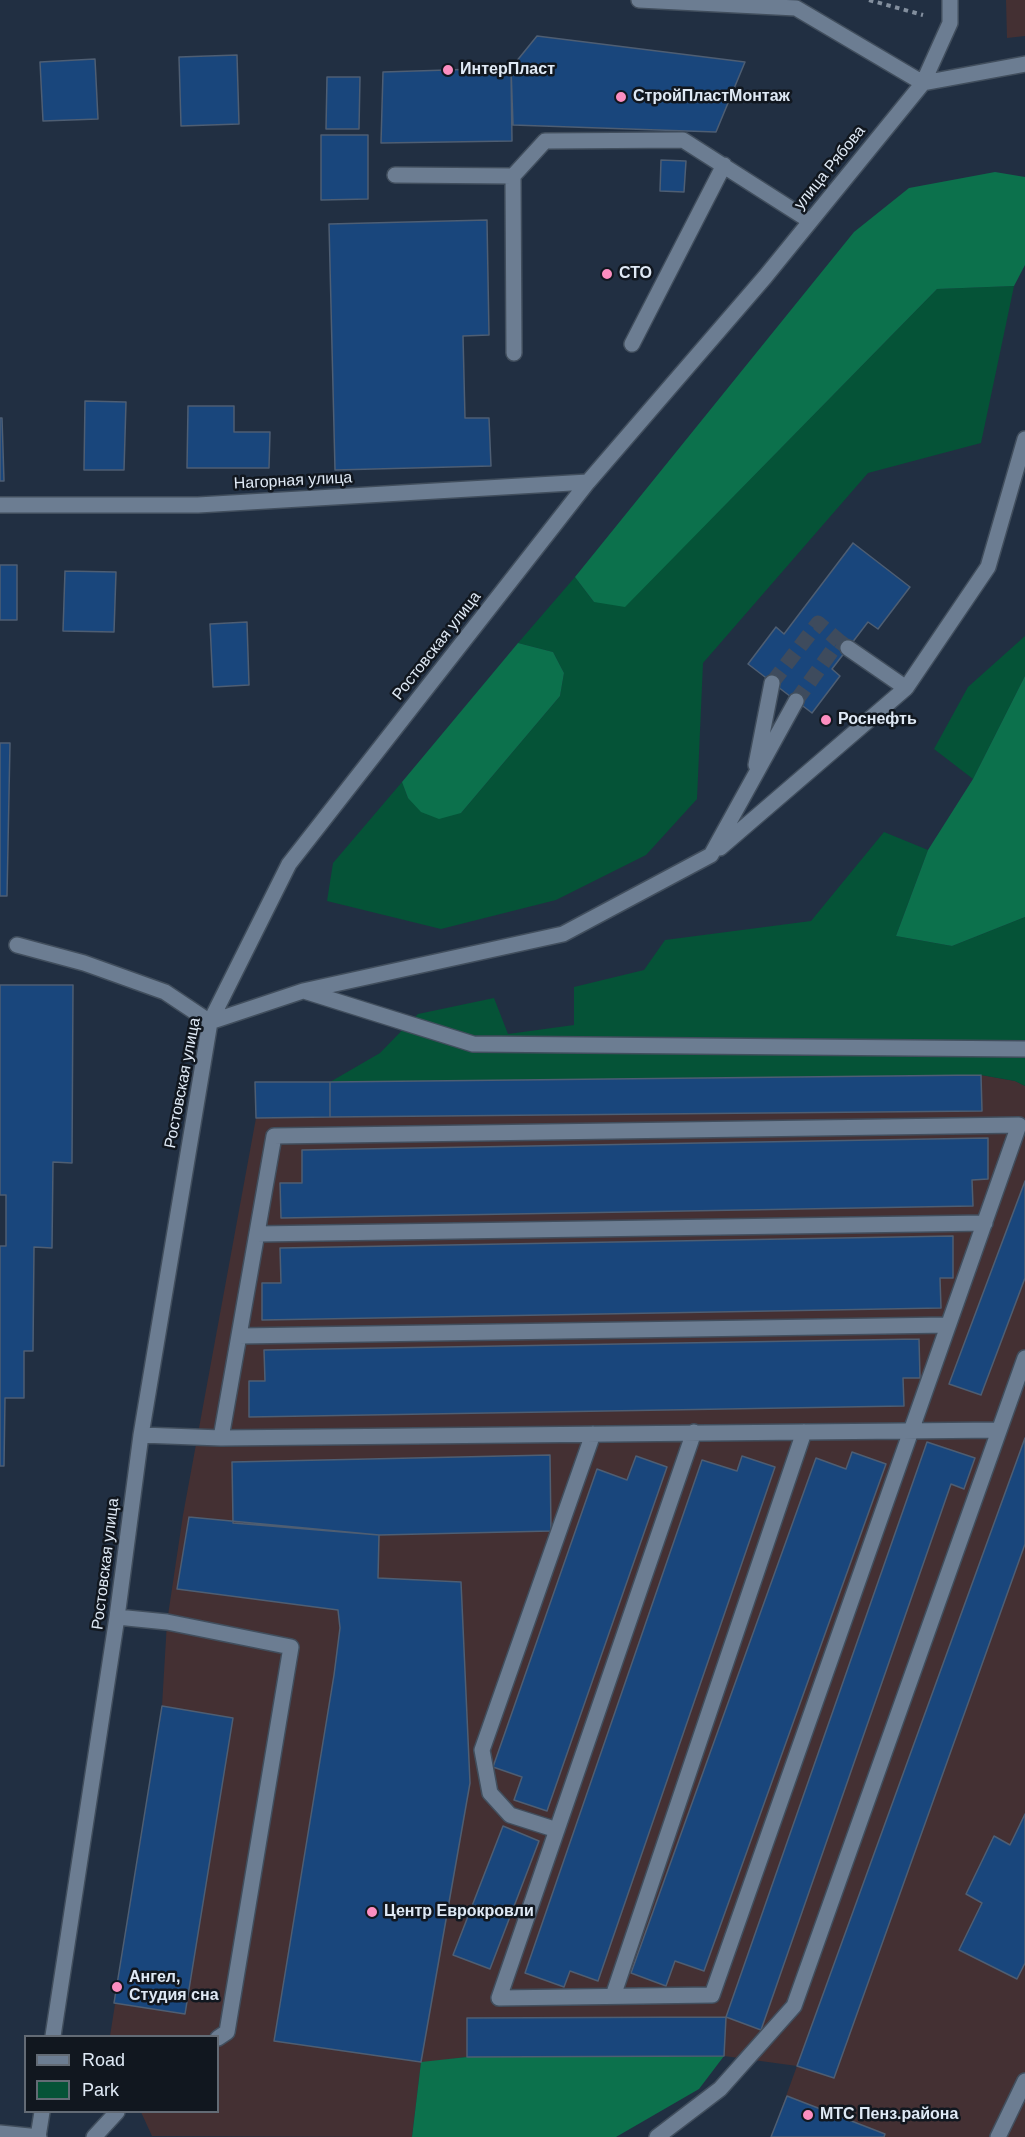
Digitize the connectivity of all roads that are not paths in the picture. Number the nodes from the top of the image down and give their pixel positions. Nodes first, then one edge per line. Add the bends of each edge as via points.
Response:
1 (639, 0) edge
2 (950, 0) edge
3 (1025, 64) edge
4 (923, 83) junction
5 (724, 165) junction
6 (395, 176) dead end
7 (513, 176) junction
8 (810, 221) junction
9 (765, 277) joint
10 (632, 344) dead end
11 (514, 353) dead end
12 (1025, 439) edge
13 (588, 482) junction
14 (0, 505) edge
15 (848, 648) tunnel mouth
16 (772, 683) tunnel mouth
17 (906, 688) junction
18 (796, 701) tunnel mouth
19 (753, 780) junction
20 (711, 855) junction
21 (17, 945) dead end
22 (303, 991) junction
23 (210, 1022) junction
24 (1025, 1049) edge
25 (985, 1223) junction
26 (257, 1234) junction
27 (948, 1325) junction
28 (239, 1336) junction
29 (1025, 1358) edge
30 (999, 1430) junction
31 (910, 1431) junction
32 (694, 1432) junction
33 (804, 1432) junction
34 (593, 1434) junction
35 (141, 1435) junction
36 (221, 1438) junction
37 (117, 1617) junction
38 (557, 1830) junction
39 (613, 1996) junction
40 (53, 2035) edge
41 (219, 2037) edge
42 (1025, 2081) edge
43 (42, 2113) edge
44 (116, 2113) edge
45 (0, 2133) edge
46 (38, 2137) edge
47 (94, 2137) edge
48 (657, 2137) edge
49 (998, 2137) edge

1 - 4 street via 796,8
2 - 4 street, улица Рябова via 950,23
3 - 4 street
4 - 8 street, улица Рябова
5 - 7 street via 683,140 545,141
5 - 8 street
5 - 10 street
6 - 7 street
7 - 11 street
8 - 9 street, улица Рябова
9 - 13 street, Ростовская улица
12 - 17 street via 988,567
13 - 14 street, Нагорная улица via 198,505
13 - 23 street, Ростовская улица via 289,864
15 - 17 street
16 - 19 street
17 - 20 street
18 - 19 street
19 - 20 street
20 - 22 street via 563,934
21 - 23 street via 84,963 165,992
22 - 23 street
22 - 24 street via 473,1044
23 - 35 street, Ростовская улица
25 - 26 street
25 - 26 street via 1019,1125 274,1136
25 - 27 street
26 - 28 street
27 - 28 street
27 - 31 street
28 - 36 street
29 - 30 street
30 - 31 street
30 - 48 street via 794,2006 720,2089
31 - 33 street
31 - 39 street via 712,1995
32 - 33 street
32 - 34 street
32 - 38 street
33 - 39 street
34 - 36 street
34 - 38 street via 482,1750 490,1793 510,1815
35 - 36 street
35 - 37 street, Ростовская улица
37 - 40 street, Ростовская улица
37 - 41 street via 167,1622 291,1647 227,2032
38 - 39 street via 500,1998
42 - 49 street
43 - 46 street
44 - 47 street
45 - 46 street

